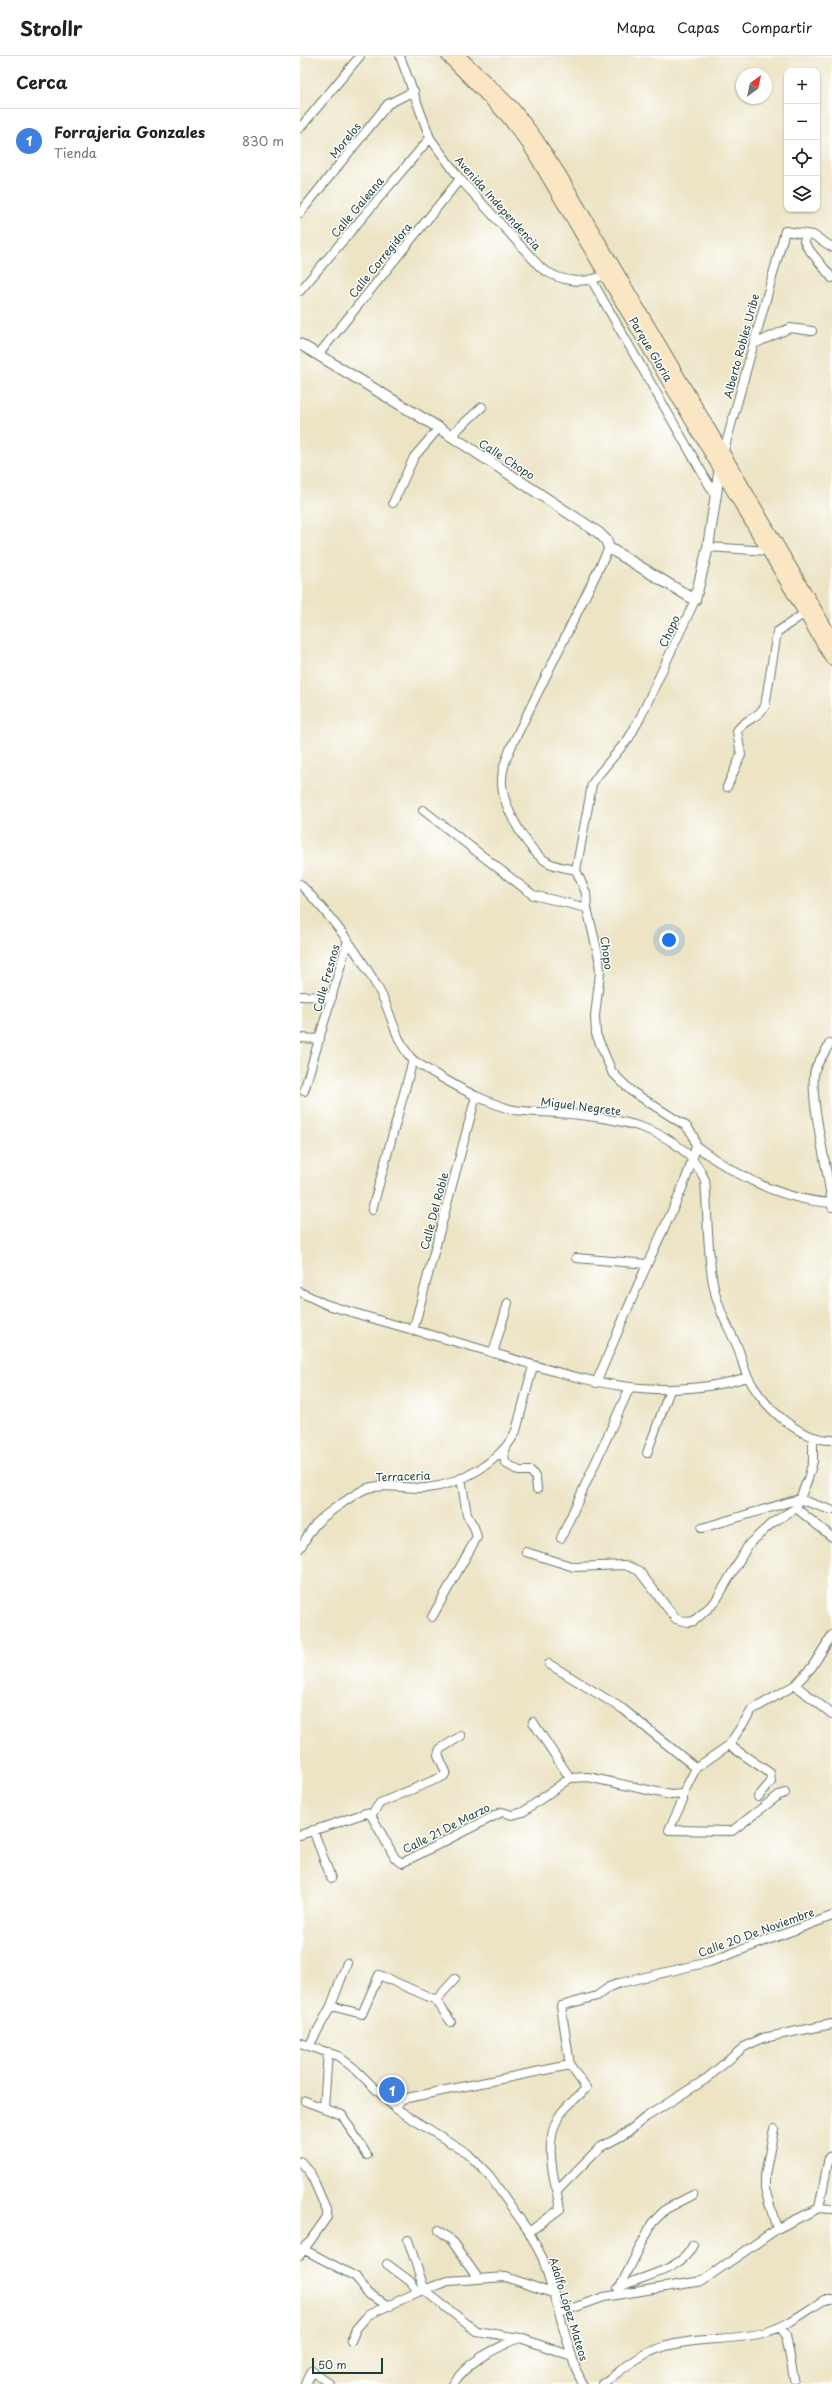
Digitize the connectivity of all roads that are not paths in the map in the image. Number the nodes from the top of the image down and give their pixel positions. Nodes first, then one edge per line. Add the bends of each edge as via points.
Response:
1 (360, 56) edge
2 (400, 56) edge
3 (448, 56) edge
4 (459, 56) edge
5 (414, 91) junction
6 (300, 128) edge
7 (430, 138) junction
8 (460, 179) junction
9 (300, 213) edge
10 (806, 236) junction
11 (832, 247) edge
12 (611, 272) junction
13 (832, 278) edge
14 (592, 279) junction
15 (300, 291) edge
16 (812, 331) dead end
17 (300, 344) edge
18 (754, 344) junction
19 (318, 355) junction
20 (482, 407) dead end
21 (439, 428) junction
22 (450, 436) junction
23 (723, 454) junction
24 (720, 467) junction
25 (716, 497) junction
26 (393, 503) dead end
27 (708, 547) junction
28 (609, 548) junction
29 (768, 551) junction
30 (696, 600) junction
31 (805, 613) junction
32 (829, 636) edge
33 (832, 659) edge
34 (728, 787) dead end
35 (423, 810) dead end
36 (576, 870) junction
37 (300, 884) edge
38 (587, 908) junction
39 (348, 940) junction
40 (300, 996) edge
41 (332, 997) junction
42 (300, 1038) edge
43 (320, 1038) junction
44 (830, 1043) dead end
45 (413, 1060) junction
46 (304, 1091) dead end
47 (476, 1096) junction
48 (696, 1146) junction
49 (692, 1161) junction
50 (832, 1203) edge
51 (832, 1207) edge
52 (372, 1210) dead end
53 (576, 1258) dead end
54 (647, 1264) junction
55 (300, 1292) edge
56 (508, 1303) dead end
57 (413, 1331) junction
58 (493, 1353) junction
59 (533, 1366) junction
60 (748, 1377) junction
61 (596, 1383) junction
62 (630, 1387) junction
63 (670, 1390) junction
64 (813, 1438) junction
65 (832, 1440) edge
66 (504, 1449) junction
67 (647, 1453) dead end
68 (461, 1478) junction
69 (537, 1489) dead end
70 (799, 1498) junction
71 (796, 1508) junction
72 (831, 1510) edge
73 (702, 1528) dead end
74 (561, 1538) dead end
75 (832, 1538) edge
76 (300, 1548) edge
77 (526, 1552) dead end
78 (432, 1617) dead end
79 (832, 1635) edge
80 (829, 1643) edge
81 (549, 1664) dead end
82 (795, 1685) junction
83 (832, 1714) edge
84 (533, 1722) dead end
85 (461, 1736) dead end
86 (729, 1744) junction
87 (696, 1768) junction
88 (570, 1778) junction
89 (785, 1793) dead end
90 (683, 1794) junction
91 (758, 1797) dead end
92 (371, 1815) junction
93 (313, 1830) junction
94 (300, 1835) edge
95 (331, 1878) dead end
96 (832, 1916) edge
97 (346, 1963) dead end
98 (455, 1979) dead end
99 (436, 2000) junction
100 (331, 2006) junction
101 (451, 2022) dead end
102 (832, 2024) edge
103 (300, 2044) edge
104 (309, 2046) junction
105 (328, 2052) junction
106 (570, 2065) junction
107 (305, 2101) dead end
108 (324, 2108) junction
109 (396, 2108) junction
110 (774, 2129) dead end
111 (367, 2155) dead end
112 (832, 2156) edge
113 (300, 2161) edge
114 (557, 2191) junction
115 (693, 2195) dead end
116 (819, 2208) junction
117 (832, 2209) edge
118 (777, 2229) junction
119 (439, 2230) dead end
120 (529, 2232) junction
121 (408, 2240) dead end
122 (694, 2245) dead end
123 (302, 2252) edge
124 (387, 2264) dead end
125 (478, 2278) junction
126 (620, 2287) junction
127 (422, 2291) junction
128 (555, 2294) junction
129 (604, 2297) junction
130 (832, 2300) edge
131 (390, 2306) junction
132 (559, 2313) junction
133 (780, 2327) junction
134 (520, 2338) junction
135 (351, 2341) dead end
136 (572, 2356) junction
137 (794, 2379) dead end
138 (306, 2384) edge
139 (330, 2384) edge
140 (453, 2384) edge
141 (582, 2384) edge
142 (602, 2384) edge

1 - 6 street
2 - 5 street, Avenida Independencia
3 - 12 main road, Parque Gloria via 506,115
4 - 12 main road, Parque Gloria via 513,108 536,138
5 - 7 street, Avenida Independencia
5 - 9 street, Morelos via 388,104
7 - 8 street, Avenida Independencia
7 - 15 street, Calle Galeana
8 - 14 street, Avenida Independencia via 547,272 565,281
8 - 19 street, Calle Corregidora
10 - 11 street via 820,238
10 - 13 street via 804,241 807,247
10 - 18 street, Alberto Robles Uribe via 785,231
12 - 14 street, Avenida Independencia
12 - 23 main road, Parque Gloria
12 - 24 main road, Parque Gloria
14 - 25 street
16 - 18 street via 790,328
17 - 19 street, Calle Chopo
18 - 23 street, Alberto Robles Uribe
19 - 21 street, Calle Chopo
20 - 22 street
21 - 22 street, Calle Chopo
21 - 26 street via 414,457
22 - 28 street, Calle Chopo via 599,533
23 - 24 street, Alberto Robles Uribe
23 - 32 main road, Parque Gloria
24 - 25 street
24 - 29 main road, Parque Gloria
25 - 27 street
27 - 29 street
27 - 30 street
28 - 30 street, Calle Chopo
28 - 36 street via 504,766 506,800 526,841 536,854 550,863
29 - 31 main road, Parque Gloria
30 - 36 street, Chopo via 629,738 592,784
31 - 32 main road, Parque Gloria
31 - 34 street via 777,632 765,706 758,716 746,721 737,731 740,755
32 - 33 main road, Parque Gloria
35 - 38 street via 533,895
36 - 38 street, Chopo via 586,893
37 - 39 street, Miguel Negrete
38 - 48 street, Chopo via 599,958 600,973 595,1016 601,1052 612,1072 631,1091 686,1126 693,1134
39 - 41 street, Calle Fresnos
39 - 45 street, Miguel Negrete via 380,992 400,1045
40 - 41 street
41 - 43 street, Calle Fresnos
42 - 43 street
43 - 46 street, Calle Fresnos
44 - 50 street via 816,1068 812,1087
45 - 47 street, Miguel Negrete
45 - 52 street
47 - 49 street, Miguel Negrete via 511,1110 609,1119 636,1125 660,1135
47 - 57 street, Calle Del Roble
48 - 49 street
48 - 50 street, Chopo via 721,1166 747,1180 810,1201
49 - 54 street via 663,1234
49 - 60 street, Miguel Negrete via 700,1168 705,1180 712,1282 719,1310 738,1348
50 - 51 street
53 - 54 street
54 - 61 street
55 - 57 street via 325,1304
56 - 58 street
57 - 58 street
58 - 59 street
59 - 61 street
59 - 66 street, Terraceria via 516,1431
60 - 63 street via 727,1384
60 - 64 street, Miguel Negrete via 765,1404
61 - 62 street
62 - 63 street
62 - 74 street
63 - 67 street
64 - 65 street, Miguel Negrete
64 - 70 street via 813,1460
66 - 68 street, Terraceria via 482,1467
66 - 69 street via 505,1463 519,1472 531,1471 536,1478
68 - 76 street, Terraceria via 426,1488 369,1488 358,1493 316,1524
68 - 78 street via 467,1516 477,1537
70 - 71 street
70 - 72 street
70 - 73 street
71 - 75 street
71 - 77 street via 772,1523 749,1544 715,1602 694,1621 688,1622 676,1619 639,1571 625,1565 574,1567
79 - 80 street
80 - 82 street
81 - 87 street via 623,1710
82 - 83 street
82 - 86 street via 752,1710
84 - 88 street
85 - 92 street via 440,1749 438,1755 446,1772 444,1776 380,1803
86 - 87 street
86 - 91 street via 770,1773 771,1782
87 - 90 street
88 - 90 street via 588,1777 671,1795
88 - 92 street, Calle 21 De Marzo via 523,1812 512,1815 502,1812 402,1863 395,1858
89 - 90 street via 732,1831 668,1830 683,1800
92 - 93 street via 360,1813
93 - 94 street
93 - 95 street
96 - 106 street, Calle 20 De Noviembre via 709,1962 620,1983 597,1996 561,2006
97 - 100 street
98 - 99 street
99 - 100 street via 379,1975 362,2014
99 - 101 street
100 - 104 street
102 - 114 street via 763,2038 744,2047 706,2079 646,2117 625,2134 599,2148
103 - 104 street, Adolfo López Mateos
104 - 105 street, Adolfo López Mateos
105 - 108 street
105 - 109 street, Adolfo López Mateos via 356,2069
106 - 109 street via 402,2099
106 - 114 street, Calle 20 De Noviembre via 586,2088 558,2117 552,2135 551,2158
107 - 108 street
108 - 111 street via 342,2115
109 - 120 street, Adolfo López Mateos via 467,2153 489,2175
110 - 118 street via 765,2175 765,2190
112 - 116 street via 829,2157
113 - 123 street via 310,2172 327,2211 327,2218
114 - 120 street, Calle 20 De Noviembre via 560,2209
115 - 126 street via 666,2209 652,2223
116 - 117 street
116 - 118 street
118 - 129 street via 702,2282
119 - 125 street via 451,2240
120 - 128 street, Adolfo López Mateos via 543,2259
121 - 127 street
122 - 126 street via 689,2254 672,2266
123 - 131 street via 356,2277 368,2294
124 - 127 street
125 - 127 street via 448,2281
125 - 128 street via 506,2277
126 - 129 street
127 - 131 street
127 - 134 street via 476,2332
128 - 132 street, Adolfo López Mateos
129 - 132 street
130 - 133 street via 824,2300
131 - 135 street via 368,2315 356,2329
132 - 136 street, Adolfo López Mateos
133 - 137 street via 786,2335
133 - 142 street via 765,2333 726,2340 681,2342 650,2352
134 - 136 street
134 - 140 street via 481,2355 459,2374
136 - 141 street, Adolfo López Mateos
138 - 139 street via 312,2371

